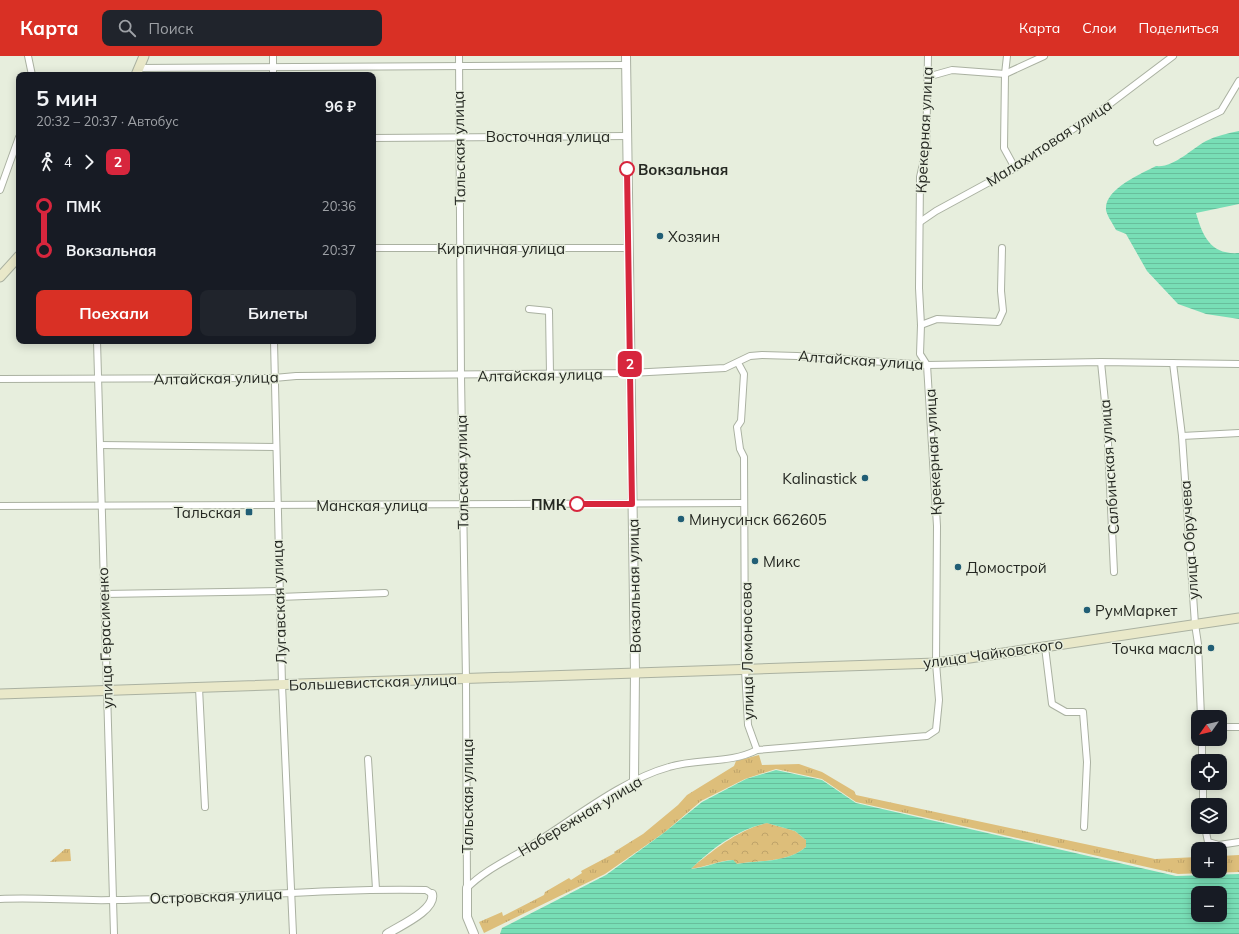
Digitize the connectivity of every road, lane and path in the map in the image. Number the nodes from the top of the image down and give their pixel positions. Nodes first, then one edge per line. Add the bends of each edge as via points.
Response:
1 (28, 56) edge
2 (144, 56) edge
3 (273, 56) edge
4 (459, 56) edge
5 (626, 56) edge
6 (928, 56) edge
7 (1008, 56) edge
8 (1044, 56) edge
9 (1173, 56) edge
10 (626, 65) junction
11 (273, 67) junction
12 (459, 67) junction
13 (138, 71) edge
14 (31, 72) edge
15 (273, 72) edge
16 (1005, 74) junction
17 (927, 77) junction
18 (1239, 81) edge
19 (627, 136) junction
20 (459, 137) junction
21 (376, 138) edge
22 (1157, 142) dead end
23 (16, 145) edge
24 (1015, 168) junction
25 (0, 190) edge
26 (920, 222) junction
27 (376, 248) edge
28 (461, 248) junction
29 (629, 248) junction
30 (1002, 248) dead end
31 (16, 259) edge
32 (1, 274) edge
33 (529, 309) dead end
34 (921, 325) junction
35 (97, 344) edge
36 (274, 344) edge
37 (738, 362) junction
38 (1101, 362) junction
39 (1173, 363) junction
40 (1239, 364) edge
41 (928, 365) junction
42 (550, 374) junction
43 (630, 374) junction
44 (461, 376) junction
45 (98, 378) junction
46 (274, 378) junction
47 (0, 379) edge
48 (1239, 433) edge
49 (1182, 436) junction
50 (100, 445) junction
51 (276, 446) junction
52 (744, 503) junction
53 (462, 504) junction
54 (632, 504) junction
55 (277, 505) junction
56 (0, 506) edge
57 (101, 506) junction
58 (1114, 572) dead end
59 (385, 593) dead end
60 (104, 594) junction
61 (279, 594) junction
62 (1239, 618) edge
63 (1195, 624) junction
64 (1045, 647) junction
65 (936, 663) junction
66 (745, 669) junction
67 (635, 672) junction
68 (466, 678) junction
69 (282, 685) junction
70 (199, 688) junction
71 (107, 690) junction
72 (0, 694) edge
73 (1201, 710) edge
74 (1227, 727) edge
75 (1239, 727) edge
76 (936, 730) joint
77 (757, 750) junction
78 (368, 759) dead end
79 (634, 780) junction
80 (205, 807) dead end
81 (1084, 827) dead end
82 (1206, 834) edge
83 (1239, 842) edge
84 (467, 871) junction
85 (479, 876) junction
86 (467, 888) junction
87 (376, 890) junction
88 (292, 893) junction
89 (432, 894) joint
90 (0, 899) edge
91 (112, 900) junction
92 (114, 934) edge
93 (293, 934) edge
94 (387, 934) edge
95 (474, 934) edge

1 - 14 street
2 - 13 main road
3 - 11 street
4 - 12 street, Тальская улица
5 - 10 street, Вокзальная улица
6 - 17 street, Крекерная улица
7 - 16 street
8 - 16 street
9 - 24 street, Малахитовая улица via 1103,109
10 - 12 street
10 - 19 street, Вокзальная улица
11 - 12 street
11 - 13 street
11 - 15 street
12 - 20 street, Тальская улица
16 - 17 street via 952,70
16 - 24 street via 1004,148
17 - 26 street, Крекерная улица via 926,151 920,176
18 - 22 street via 1221,111
19 - 20 street, Восточная улица
19 - 29 street, Вокзальная улица
20 - 21 street, Восточная улица
20 - 28 street, Тальская улица
23 - 25 street
24 - 26 street, Малахитовая улица
26 - 34 street, Крекерная улица
27 - 28 street, Кирпичная улица
28 - 29 street, Кирпичная улица
28 - 44 street, Тальская улица
29 - 43 street, Вокзальная улица
30 - 34 street via 1003,311 998,322 937,319
31 - 32 main road
33 - 42 street via 549,311
34 - 41 street, Крекерная улица via 920,354
35 - 45 street, улица Герасименко
36 - 46 street, Лугавская улица
37 - 41 street, Алтайская улица via 750,356 796,356
37 - 43 street, Алтайская улица via 725,368
37 - 52 street, улица Ломоносова via 744,374 741,421 737,427 740,450 744,457
38 - 39 street, Алтайская улица
38 - 41 street, Алтайская улица
38 - 58 street, Салбинская улица via 1107,422
39 - 40 street, Алтайская улица
39 - 49 street, улица Обручева
41 - 65 street, Крекерная улица via 937,526
42 - 43 street, Алтайская улица
42 - 44 street, Алтайская улица
43 - 54 street, Вокзальная улица
44 - 46 street, Алтайская улица
44 - 53 street, Тальская улица
45 - 46 street, Алтайская улица
45 - 47 street, Алтайская улица
45 - 50 street, улица Герасименко
46 - 51 street, Лугавская улица
48 - 49 street
49 - 63 street, улица Обручева
50 - 51 street
50 - 57 street, улица Герасименко
51 - 55 street, Лугавская улица
52 - 54 street, Манская улица
52 - 66 street, улица Ломоносова
53 - 54 street, Манская улица
53 - 55 street, Манская улица
53 - 68 street, Тальская улица
54 - 67 street, Вокзальная улица
55 - 57 street, Манская улица
55 - 61 street, Лугавская улица
56 - 57 street, Манская улица
57 - 60 street, улица Герасименко
59 - 61 street
60 - 61 street
60 - 71 street, улица Герасименко
61 - 69 street, Лугавская улица
62 - 63 main road, улица Чайковского
63 - 64 main road, улица Чайковского
63 - 73 street, улица Обручева
64 - 65 main road, улица Чайковского
64 - 81 street via 1052,704 1066,712 1083,712 1087,762
65 - 66 main road, улица Чайковского
65 - 76 street, Крекерная улица via 939,700
66 - 67 main road, Большевистская улица
66 - 77 street, улица Ломоносова via 748,725
67 - 68 main road, Большевистская улица
67 - 79 street, Вокзальная улица
68 - 69 main road, Большевистская улица
68 - 84 street, Тальская улица
69 - 70 main road, Большевистская улица
69 - 88 street, Лугавская улица
70 - 71 main road, Большевистская улица
70 - 80 street
71 - 72 main road, Большевистская улица
71 - 91 street, улица Герасименко
74 - 75 street
76 - 77 street, Набережная улица via 927,736
77 - 79 street, Набережная улица via 736,759 668,767
78 - 87 street
79 - 85 street, Набережная улица
82 - 83 street via 1208,842
84 - 85 street
84 - 86 street, Тальская улица
85 - 86 street, Набережная улица
86 - 95 street via 467,917
87 - 88 street, Островская улица
87 - 89 street, Островская улица via 426,890
88 - 91 street, Островская улица
88 - 93 street, Лугавская улица
89 - 94 street via 429,908
90 - 91 street, Островская улица
91 - 92 street, улица Герасименко

